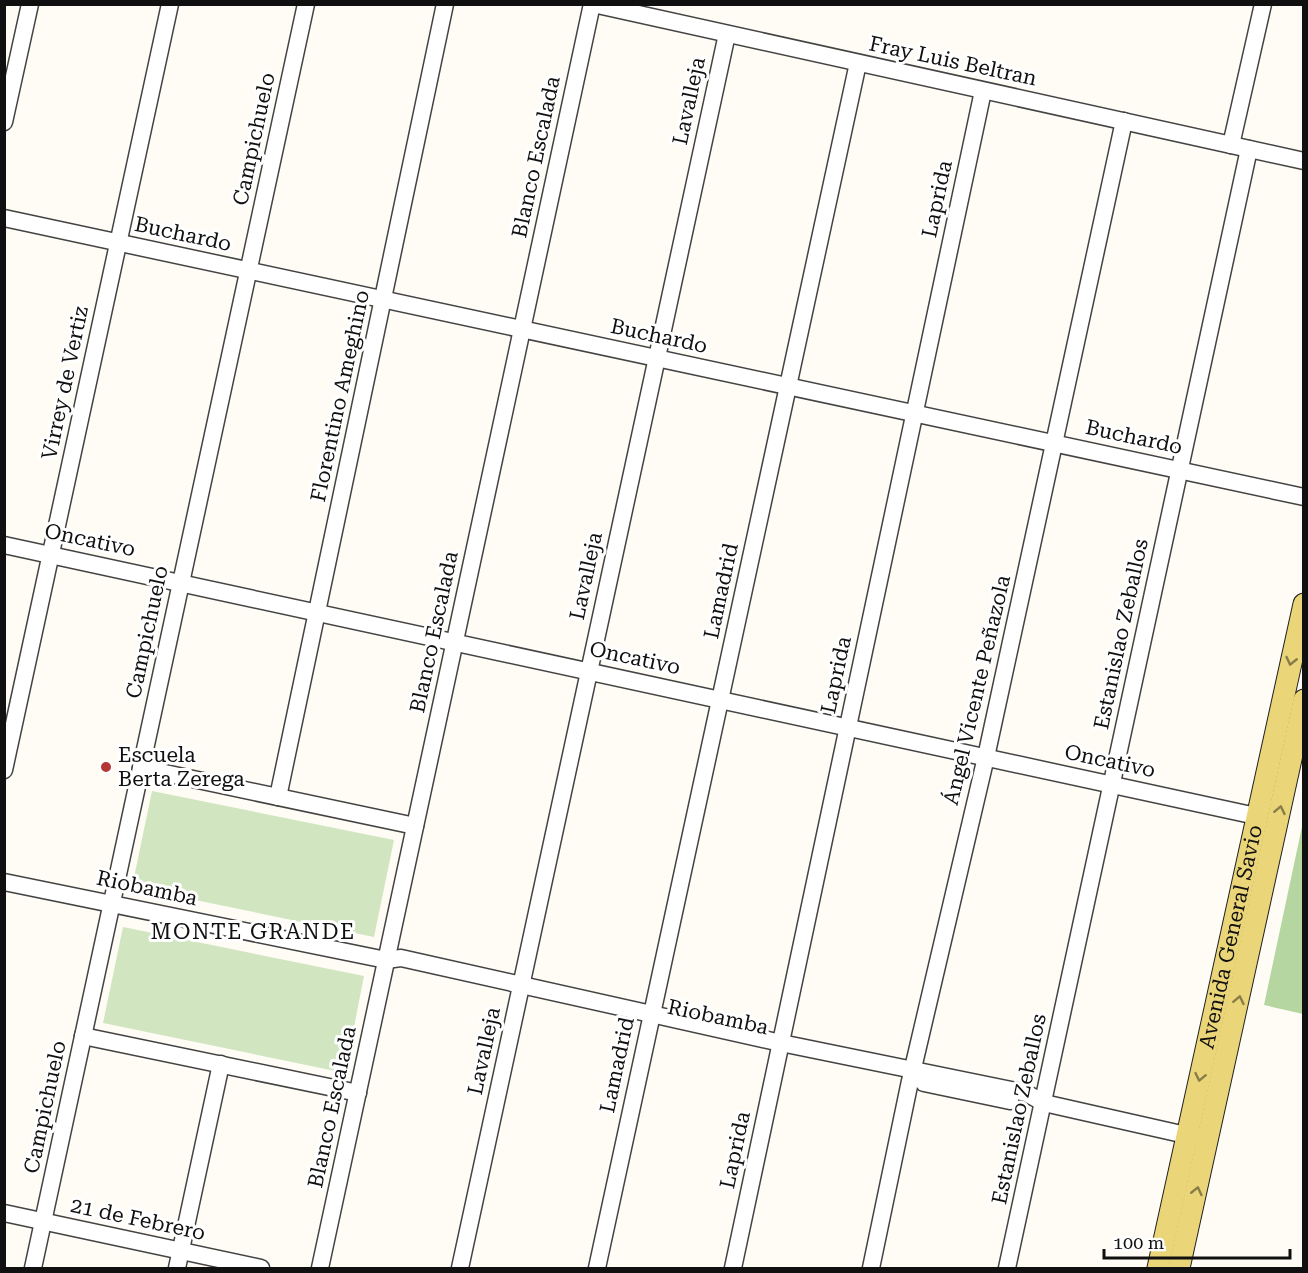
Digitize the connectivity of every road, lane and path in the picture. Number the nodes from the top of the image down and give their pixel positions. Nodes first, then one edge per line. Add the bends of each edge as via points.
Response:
1 (30, 4) edge
2 (170, 4) edge
3 (306, 4) edge
4 (445, 4) edge
5 (592, 4) edge
6 (1263, 4) edge
7 (727, 34) junction
8 (858, 63) junction
9 (983, 91) junction
10 (4, 122) edge
11 (1124, 122) junction
12 (1231, 145) junction
13 (1250, 149) junction
14 (1304, 161) edge
15 (4, 219) edge
16 (118, 243) junction
17 (249, 271) junction
18 (383, 300) junction
19 (522, 329) junction
20 (657, 358) junction
21 (788, 386) junction
22 (915, 413) junction
23 (1055, 444) junction
24 (1179, 470) junction
25 (1304, 497) edge
26 (4, 545) edge
27 (51, 555) junction
28 (181, 583) junction
29 (1304, 604) edge
30 (318, 613) junction
31 (455, 642) junction
32 (589, 672) junction
33 (720, 700) junction
34 (1304, 700) edge
35 (848, 728) junction
36 (986, 757) junction
37 (141, 768) junction
38 (4, 770) edge
39 (1111, 784) junction
40 (278, 797) junction
41 (1256, 816) junction
42 (415, 826) junction
43 (4, 882) edge
44 (112, 904) junction
45 (386, 960) junction
46 (520, 991) junction
47 (650, 1020) junction
48 (83, 1036) junction
49 (780, 1048) junction
50 (221, 1064) junction
51 (911, 1075) junction
52 (358, 1093) junction
53 (1044, 1102) junction
54 (1188, 1135) junction
55 (1208, 1140) junction
56 (4, 1213) edge
57 (43, 1221) junction
58 (180, 1251) junction
59 (33, 1269) edge
60 (177, 1269) edge
61 (261, 1269) edge
62 (320, 1269) edge
63 (460, 1269) edge
64 (597, 1269) edge
65 (733, 1269) edge
66 (871, 1269) edge
67 (1007, 1269) edge
68 (1158, 1269) edge
69 (1179, 1269) edge

1 - 10 street
2 - 16 street, Virrey de Vertiz
3 - 17 street, Campichuelo
4 - 18 street, Florentino Ameghino
5 - 7 street, Fray Luis Beltran
5 - 19 street, Blanco Escalada
6 - 12 street
7 - 8 street, Fray Luis Beltran
7 - 20 street, Lavalleja
8 - 9 street, Fray Luis Beltran
8 - 21 street, Lamadrid
9 - 11 street, Fray Luis Beltran
9 - 22 street, Laprida
11 - 12 street, Fray Luis Beltran
11 - 23 street, Ángel Vicente Peñazola
12 - 13 street, Fray Luis Beltran
13 - 14 street, Fray Luis Beltran
13 - 24 street, Estanislao Zeballos
15 - 16 street, Buchardo
16 - 17 street, Buchardo
16 - 27 street, Virrey de Vertiz
17 - 18 street, Buchardo
17 - 28 street, Campichuelo
18 - 19 street, Buchardo
18 - 30 street, Florentino Ameghino
19 - 20 street, Buchardo
19 - 31 street, Blanco Escalada
20 - 21 street, Buchardo
20 - 32 street, Lavalleja
21 - 22 street, Buchardo
21 - 33 street, Lamadrid
22 - 23 street, Buchardo
22 - 35 street, Laprida
23 - 24 street, Buchardo
23 - 36 street, Ángel Vicente Peñazola
24 - 25 street, Buchardo
24 - 39 street, Estanislao Zeballos
26 - 27 street, Oncativo
27 - 28 street, Oncativo
27 - 38 street, Virrey de Vertiz
28 - 30 street, Oncativo
28 - 37 street, Campichuelo
29 -> 41 main road, Avenida General Savio
30 - 31 street, Oncativo
30 - 40 street, Florentino Ameghino
31 - 32 street, Oncativo
31 - 42 street, Blanco Escalada
32 - 33 street, Oncativo
32 - 46 street, Lavalleja
33 - 35 street, Oncativo
33 - 47 street, Lamadrid
55 -> 34 main road, Avenida General Savio
35 - 36 street, Oncativo
35 - 49 street, Laprida
36 - 39 street, Oncativo
36 - 51 street, Ángel Vicente Peñazola
37 - 40 street
37 - 44 street, Campichuelo
39 - 41 street, Oncativo
39 - 53 street, Estanislao Zeballos
40 - 42 street
41 -> 54 main road, Avenida General Savio
42 - 45 street, Blanco Escalada
43 - 44 street, Riobamba
44 - 45 street, Riobamba
44 - 48 street, Campichuelo
45 - 46 street, Riobamba via 399,969
45 - 52 street, Blanco Escalada
46 - 47 street, Riobamba
46 - 63 street, Lavalleja
47 - 49 street, Riobamba
47 - 64 street, Lamadrid
48 - 50 street
48 - 57 street, Campichuelo
49 - 51 street, Riobamba
49 - 65 street, Laprida
50 - 52 street
50 - 58 street
51 - 53 street, Riobamba via 1026,1093
51 - 66 street, Ángel Vicente Peñazola
52 - 62 street, Blanco Escalada
53 - 54 street, Riobamba
53 - 67 street, Estanislao Zeballos
54 - 55 street, Riobamba
54 - 68 main road, Avenida General Savio
69 -> 55 main road, Avenida General Savio
56 - 57 street, 21 de Febrero
57 - 58 street, 21 de Febrero
57 - 59 street, Campichuelo
58 - 60 street
58 - 61 street, 21 de Febrero

